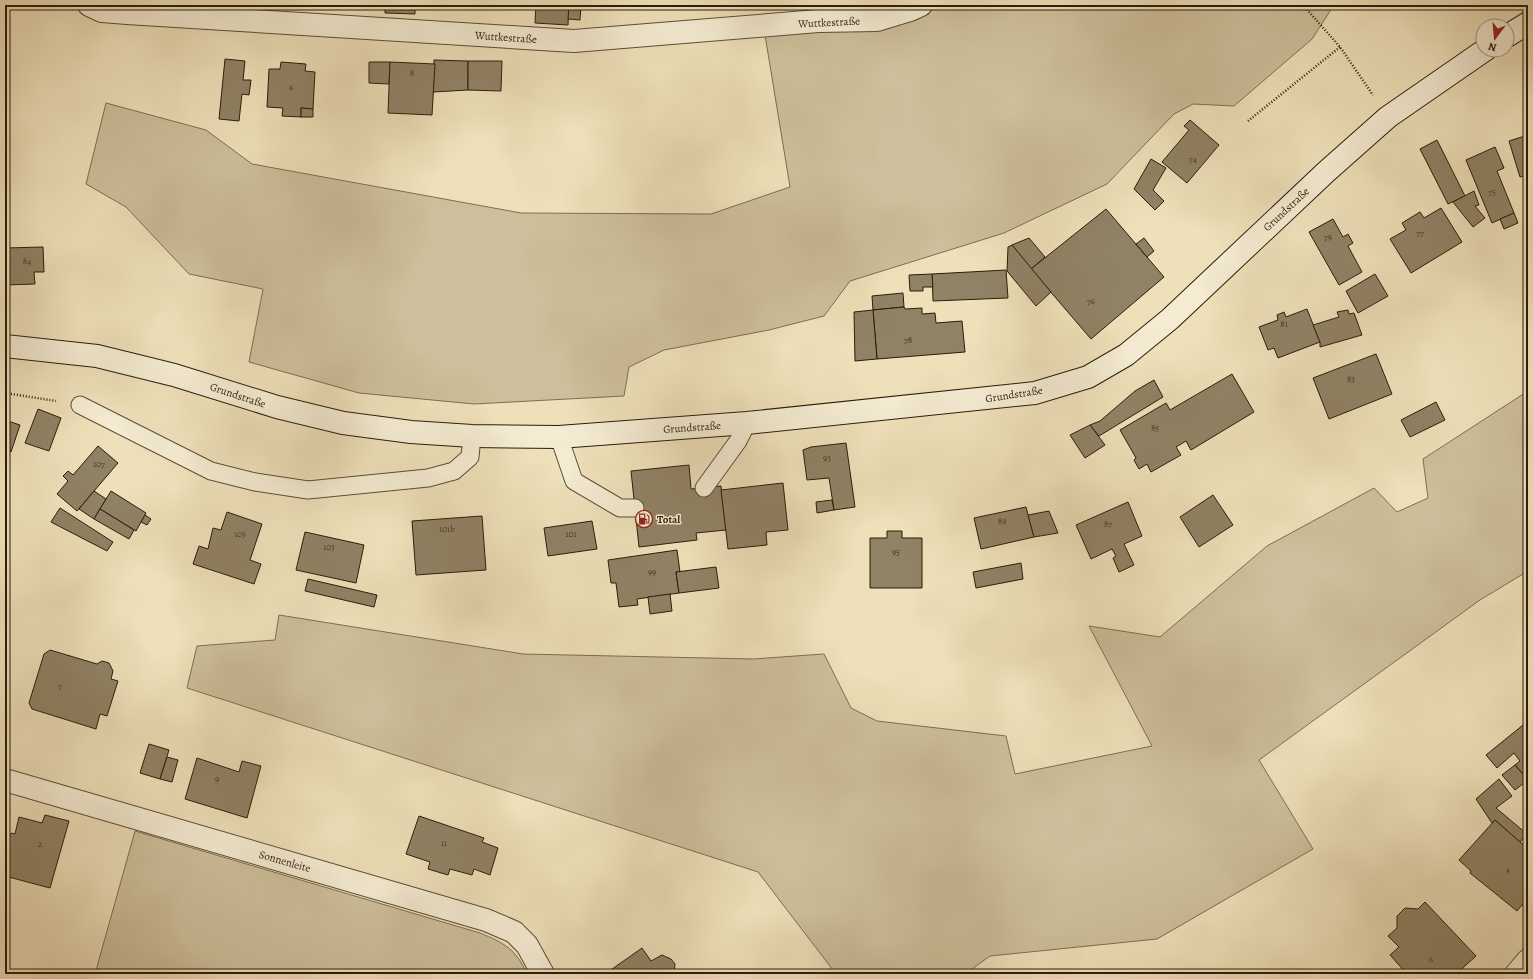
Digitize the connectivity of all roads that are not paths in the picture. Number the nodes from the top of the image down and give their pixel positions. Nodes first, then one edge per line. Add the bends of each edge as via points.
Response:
1 (89, 5) edge
2 (921, 5) edge
3 (1528, 23) edge
4 (1515, 31) edge
5 (1475, 57) edge
6 (5, 346) edge
7 (80, 405) road end
8 (747, 423) junction
9 (472, 436) junction
10 (559, 437) junction
11 (704, 488) dead end
12 (635, 508) dead end
13 (5, 780) edge
14 (1528, 960) edge
15 (543, 974) edge
16 (1516, 974) edge

1 - 2 main road, Wuttkestraße via 102,11 127,13 574,41 818,21 877,20
3 - 4 main road
5 - 8 main road, Grundstraße via 1388,117 1170,319 1126,356 1088,377 1035,393
6 - 9 main road, Grundstraße via 97,356 174,375 277,407 343,422 411,432
7 - 9 lane via 211,471 255,482 308,490 428,478 454,471 470,457
8 - 10 main road, Grundstraße
8 - 11 lane via 738,442
9 - 10 main road, Grundstraße
10 - 12 lane via 574,481 620,508
13 - 15 main road, Sonnenleite via 486,920 514,932 527,945
14 - 16 main road

